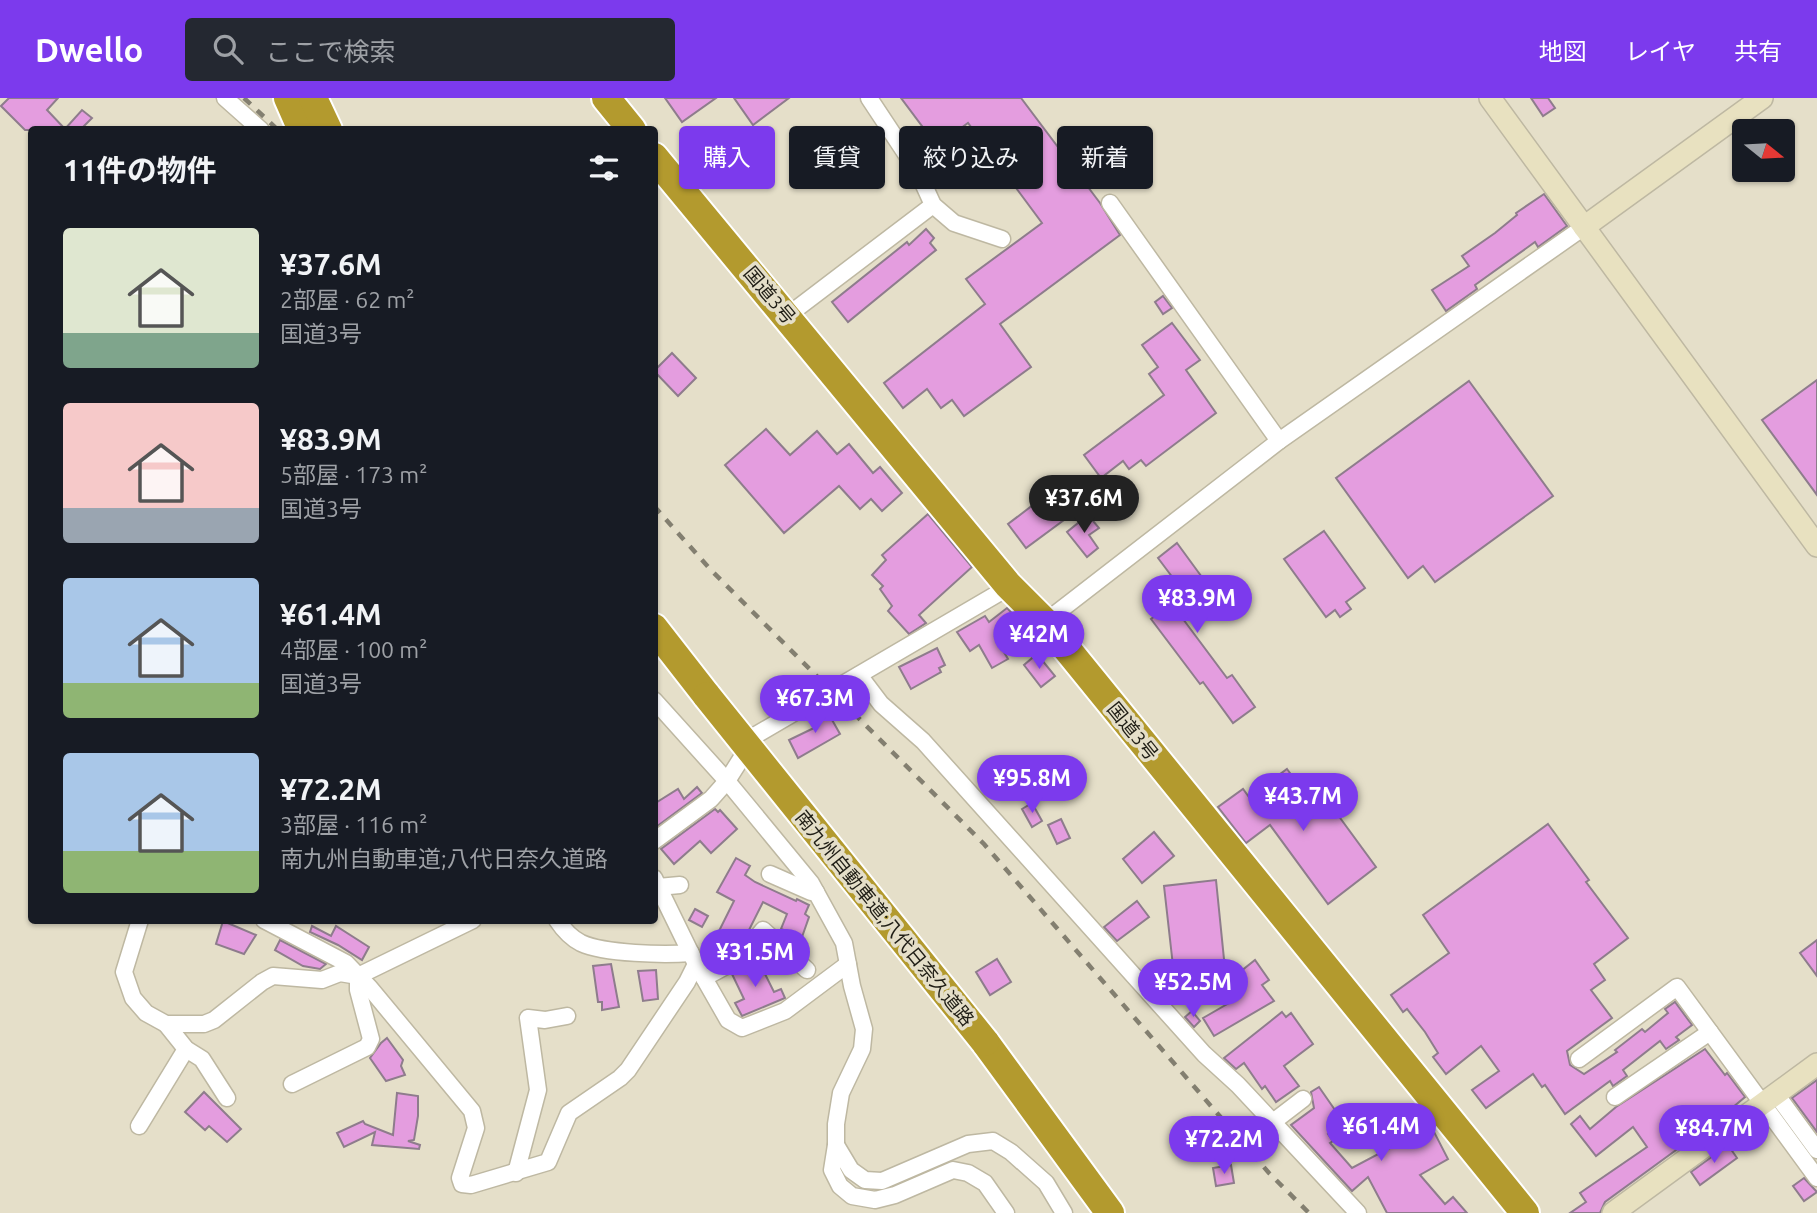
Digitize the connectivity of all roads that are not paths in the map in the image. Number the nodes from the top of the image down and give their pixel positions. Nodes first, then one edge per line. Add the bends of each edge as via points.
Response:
1 (225, 98) edge
2 (288, 98) edge
3 (313, 98) edge
4 (606, 98) edge
5 (869, 98) edge
6 (1490, 98) edge
7 (1762, 98) edge
8 (256, 126) edge
9 (300, 126) edge
10 (326, 126) edge
11 (629, 126) edge
12 (658, 162) edge
13 (1110, 203) dead end
14 (933, 205) junction
15 (1584, 227) junction
16 (1002, 239) dead end
17 (787, 316) junction
18 (1279, 441) junction
19 (1817, 546) edge
20 (1009, 585) junction
21 (1045, 622) junction
22 (658, 634) edge
23 (658, 663) edge
24 (859, 676) junction
25 (701, 702) junction
26 (658, 704) edge
27 (727, 781) junction
28 (658, 838) edge
29 (770, 874) dead end
30 (658, 883) edge
31 (680, 885) dead end
32 (658, 887) edge
33 (816, 892) junction
34 (139, 924) edge
35 (272, 924) edge
36 (465, 924) edge
37 (559, 924) edge
38 (848, 964) junction
39 (697, 965) junction
40 (807, 970) dead end
41 (358, 976) junction
42 (567, 1016) dead end
43 (166, 1024) junction
44 (1710, 1032) junction
45 (980, 1046) junction
46 (186, 1048) junction
47 (1579, 1059) dead end
48 (1817, 1064) edge
49 (292, 1084) dead end
50 (1615, 1097) dead end
51 (228, 1098) dead end
52 (1303, 1099) dead end
53 (1769, 1099) junction
54 (1273, 1122) junction
55 (139, 1126) dead end
56 (836, 1144) junction
57 (1817, 1150) edge
58 (516, 1173) junction
59 (1817, 1178) edge
60 (1006, 1213) edge
61 (1064, 1213) edge
62 (1103, 1213) edge
63 (1110, 1213) edge
64 (1358, 1213) edge
65 (1525, 1213) edge
66 (1613, 1213) edge

1 - 8 street
2 - 9 highway
3 - 10 highway
4 - 11 highway
5 - 14 street via 918,172
6 - 15 street
7 - 15 street
12 - 17 highway, 国道3号
13 - 18 street
14 - 16 street via 954,223
14 - 17 street
15 - 18 street
15 - 19 street
17 - 20 highway, 国道3号
18 - 21 street
20 - 21 highway, 国道3号
20 - 24 street
21 - 65 highway, 国道3号
22 - 25 highway, 南九州自動車道;八代日奈久道路
23 - 25 highway, 南九州自動車道;八代日奈久道路
24 - 27 street via 756,735
24 - 54 street via 1195,1044
25 - 45 highway, 南九州自動車道;八代日奈久道路, bridge
26 - 27 street
27 - 28 street via 711,799
27 - 33 street
29 - 33 street
30 - 31 street
32 - 39 street
33 - 38 street via 845,930
34 - 43 street via 124,971 132,998
35 - 41 street via 346,963
36 - 41 street
37 - 39 street via 579,942 601,949
38 - 39 street via 785,1011 742,1028 728,1020
38 - 56 street via 864,1029 862,1049 841,1093
39 - 40 street via 738,959 762,930
39 - 58 street via 628,1070 569,1113 548,1162
41 - 43 street via 340,973 322,980 273,976 214,1020
41 - 49 street via 371,1039 367,1047
41 - 58 street via 472,1111 476,1128 462,1184
42 - 58 street via 528,1018 538,1090
43 - 46 street
44 - 47 street via 1677,987
44 - 50 street
44 - 53 street
45 - 62 highway, 南九州自動車道;八代日奈久道路
45 - 63 highway, 南九州自動車道;八代日奈久道路
46 - 51 street via 202,1059
46 - 55 street
48 - 53 street
52 - 54 street
53 - 57 street
53 - 59 street
53 - 66 street
54 - 64 street
56 - 60 street via 832,1170 852,1196 875,1200 895,1195 953,1170 968,1172 985,1183
56 - 61 street via 851,1170 865,1180 882,1181 968,1144 993,1141 1046,1183

